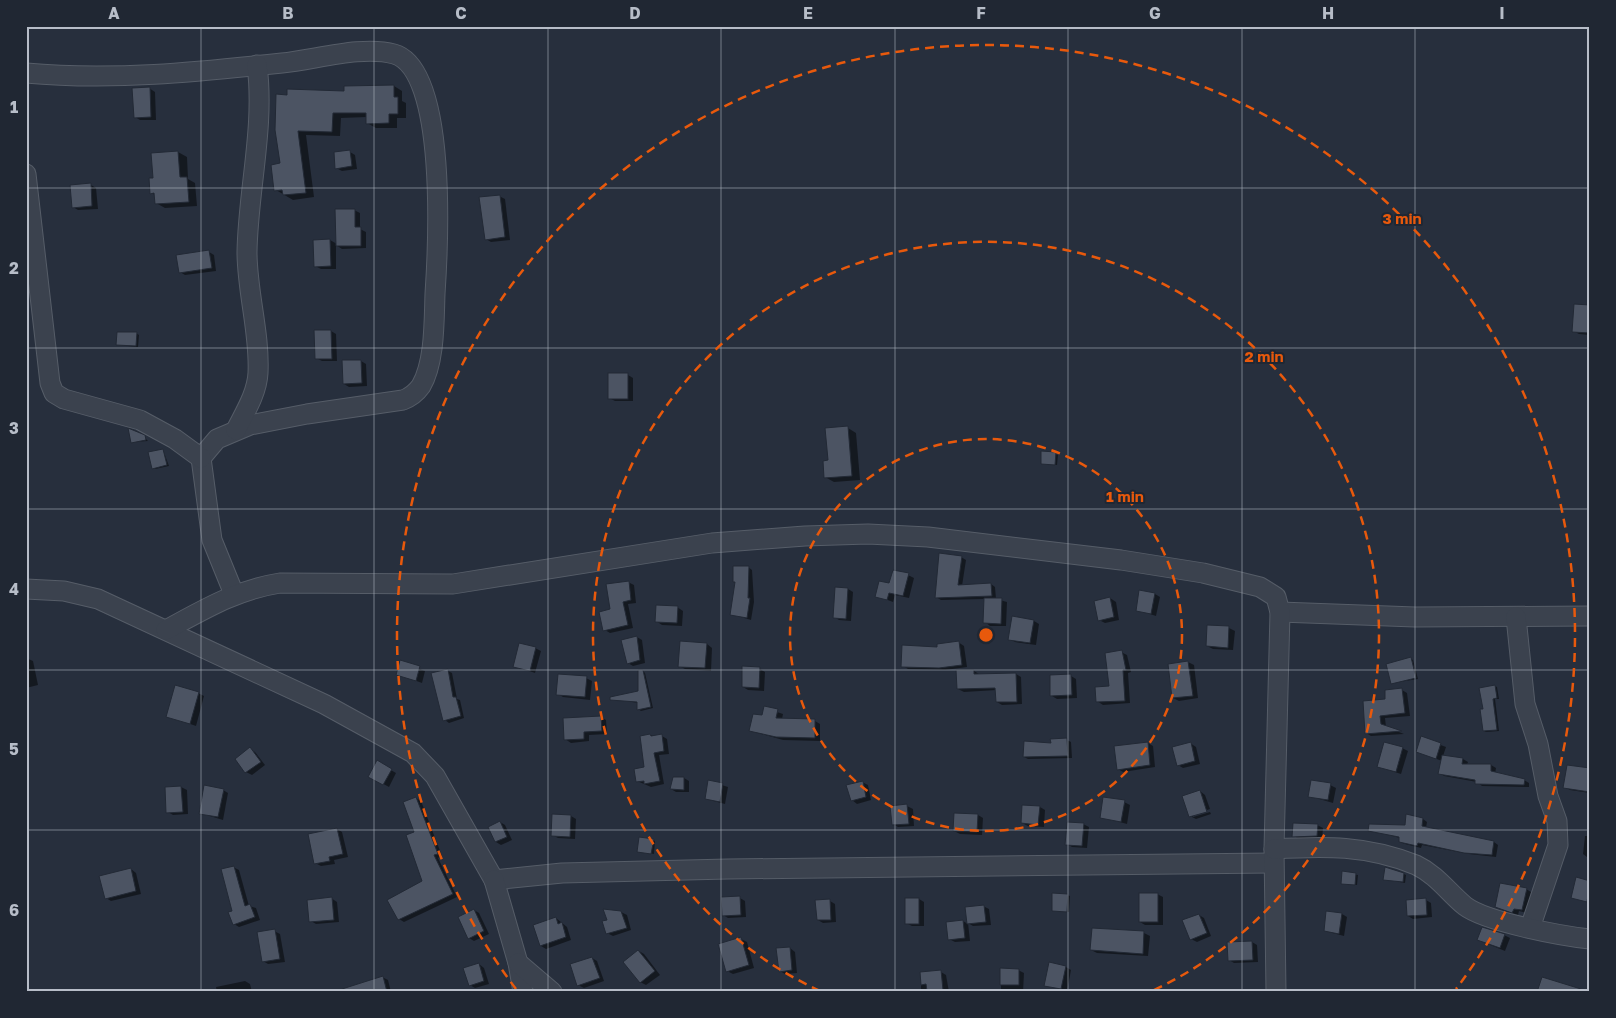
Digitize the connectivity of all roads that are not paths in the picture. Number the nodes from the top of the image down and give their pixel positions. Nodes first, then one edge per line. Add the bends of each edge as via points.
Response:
1 (257, 65) junction
2 (26, 73) edge
3 (26, 174) edge
4 (236, 430) junction
5 (201, 458) junction
6 (26, 589) edge
7 (234, 594) junction
8 (1280, 612) junction
9 (1590, 616) edge
10 (1516, 618) junction
11 (166, 630) junction
12 (1273, 856) junction
13 (494, 880) junction
14 (1530, 928) junction
15 (1590, 939) edge
16 (518, 963) junction
17 (523, 992) edge
18 (552, 992) edge
19 (1276, 992) edge

1 - 2 street via 115,77
1 - 4 street via 258,113 247,257 258,374 252,398
1 - 4 street via 374,53 394,54 410,65 423,90 431,119 439,243 433,335 427,370 412,396
3 - 5 street via 50,384 54,393 64,399 140,420
4 - 5 street via 217,439
5 - 7 street via 212,540
6 - 11 street via 64,591 98,599
7 - 8 street via 280,583 453,584 712,543 868,534 980,543 1203,573 1260,587 1276,597
7 - 11 street
8 - 10 street
8 - 12 street
9 - 10 street
10 - 14 street via 1525,704 1559,831 1558,845
11 - 13 street via 324,704 413,753 435,776
12 - 13 street via 562,873
12 - 14 street via 1334,846 1400,860 1428,872 1470,909
12 - 19 street
13 - 16 street
14 - 15 street
16 - 17 street
16 - 18 street

